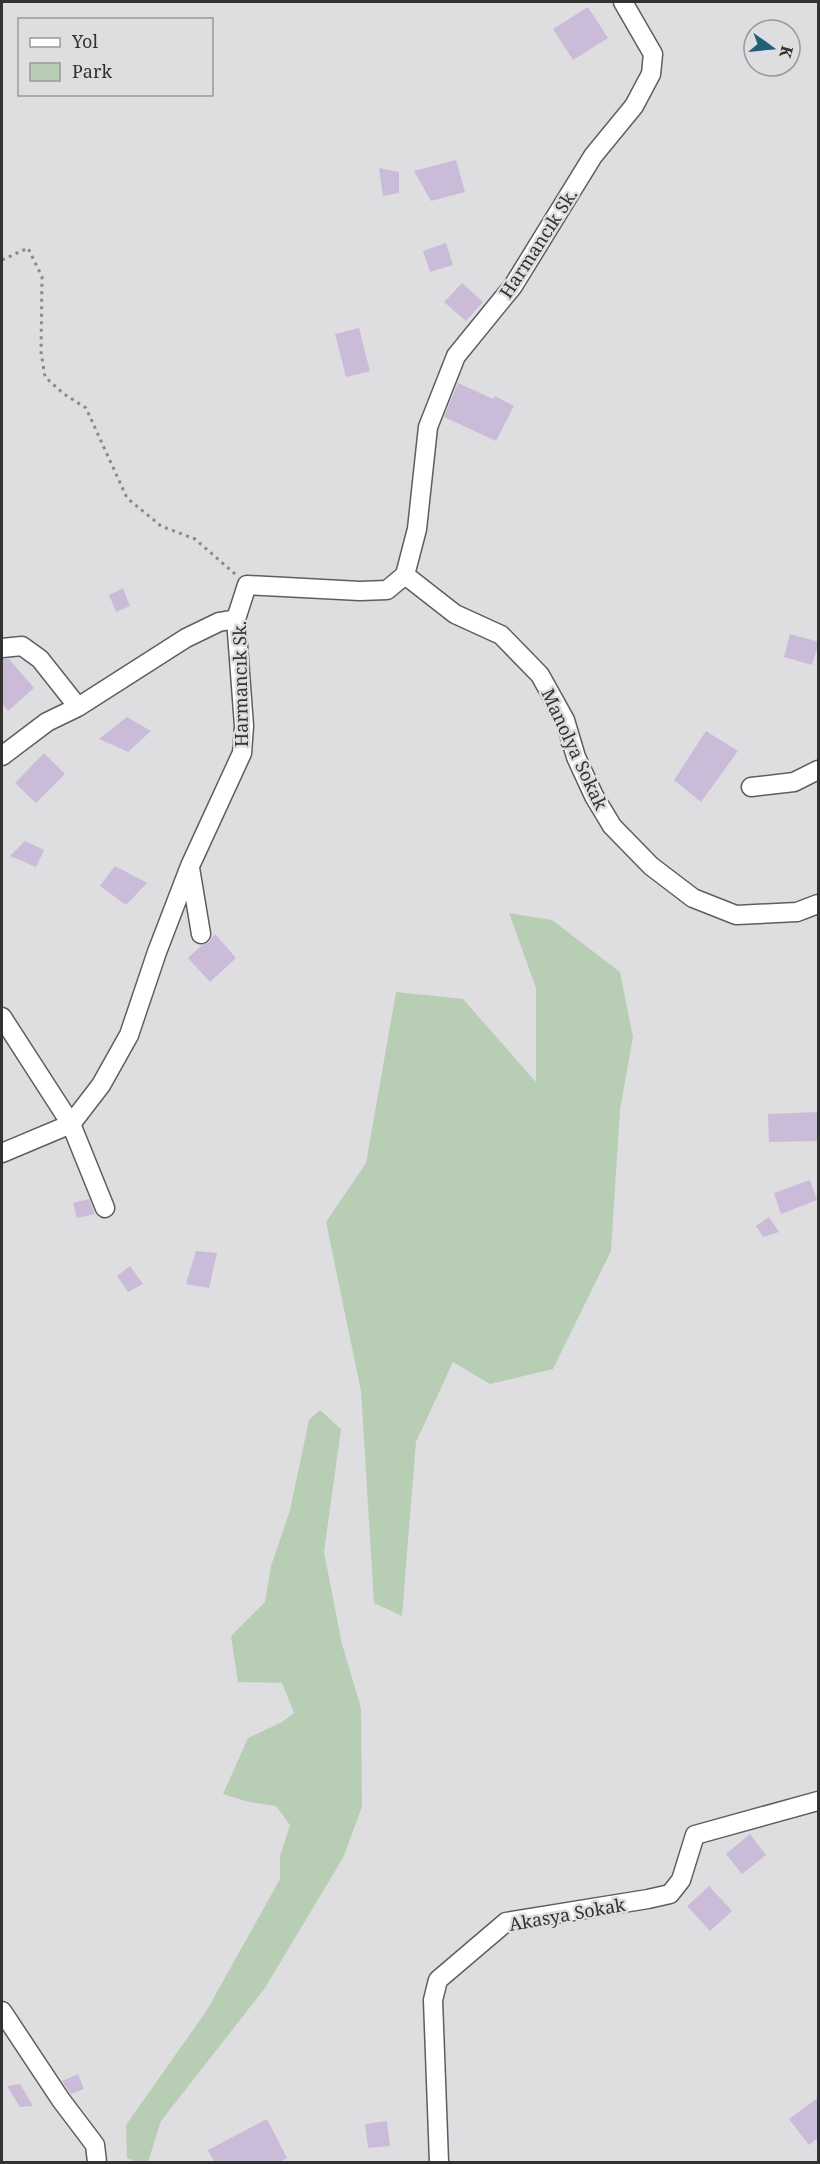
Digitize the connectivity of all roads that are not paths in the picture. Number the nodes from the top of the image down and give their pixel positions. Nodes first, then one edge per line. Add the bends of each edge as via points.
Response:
1 (623, 2) edge
2 (405, 575) junction
3 (236, 619) junction
4 (2, 648) edge
5 (78, 707) junction
6 (2, 756) edge
7 (819, 770) edge
8 (751, 787) dead end
9 (190, 866) junction
10 (819, 904) edge
11 (201, 934) dead end
12 (2, 1017) edge
13 (71, 1124) junction
14 (2, 1153) edge
15 (105, 1208) dead end
16 (819, 1801) edge
17 (2, 2011) edge
18 (97, 2163) edge
19 (439, 2163) edge

1 - 2 street, Harmancık Sk. via 653,54 651,74 634,106 593,156 513,286 456,356 428,427 417,529
2 - 3 street, Harmancık Sk. via 387,590 247,585
2 - 10 street, Manolya Sokak via 455,614 501,635 540,675 565,720 594,796 612,826 651,866 693,898 736,915 798,912
3 - 5 street via 219,622 186,638
3 - 9 street, Harmancık Sk. via 244,726 242,753
4 - 5 street via 22,646 40,659
5 - 6 street via 47,722
7 - 8 street via 794,782
9 - 11 street
9 - 13 street, Harmancık Sk. via 129,1035 101,1085
12 - 13 street
13 - 14 street, Harmancık Sk.
13 - 15 street
16 - 19 street, Akasya Sokak via 695,1835 681,1880 670,1894 506,1922 438,1980 432,2000
17 - 18 street via 95,2145

